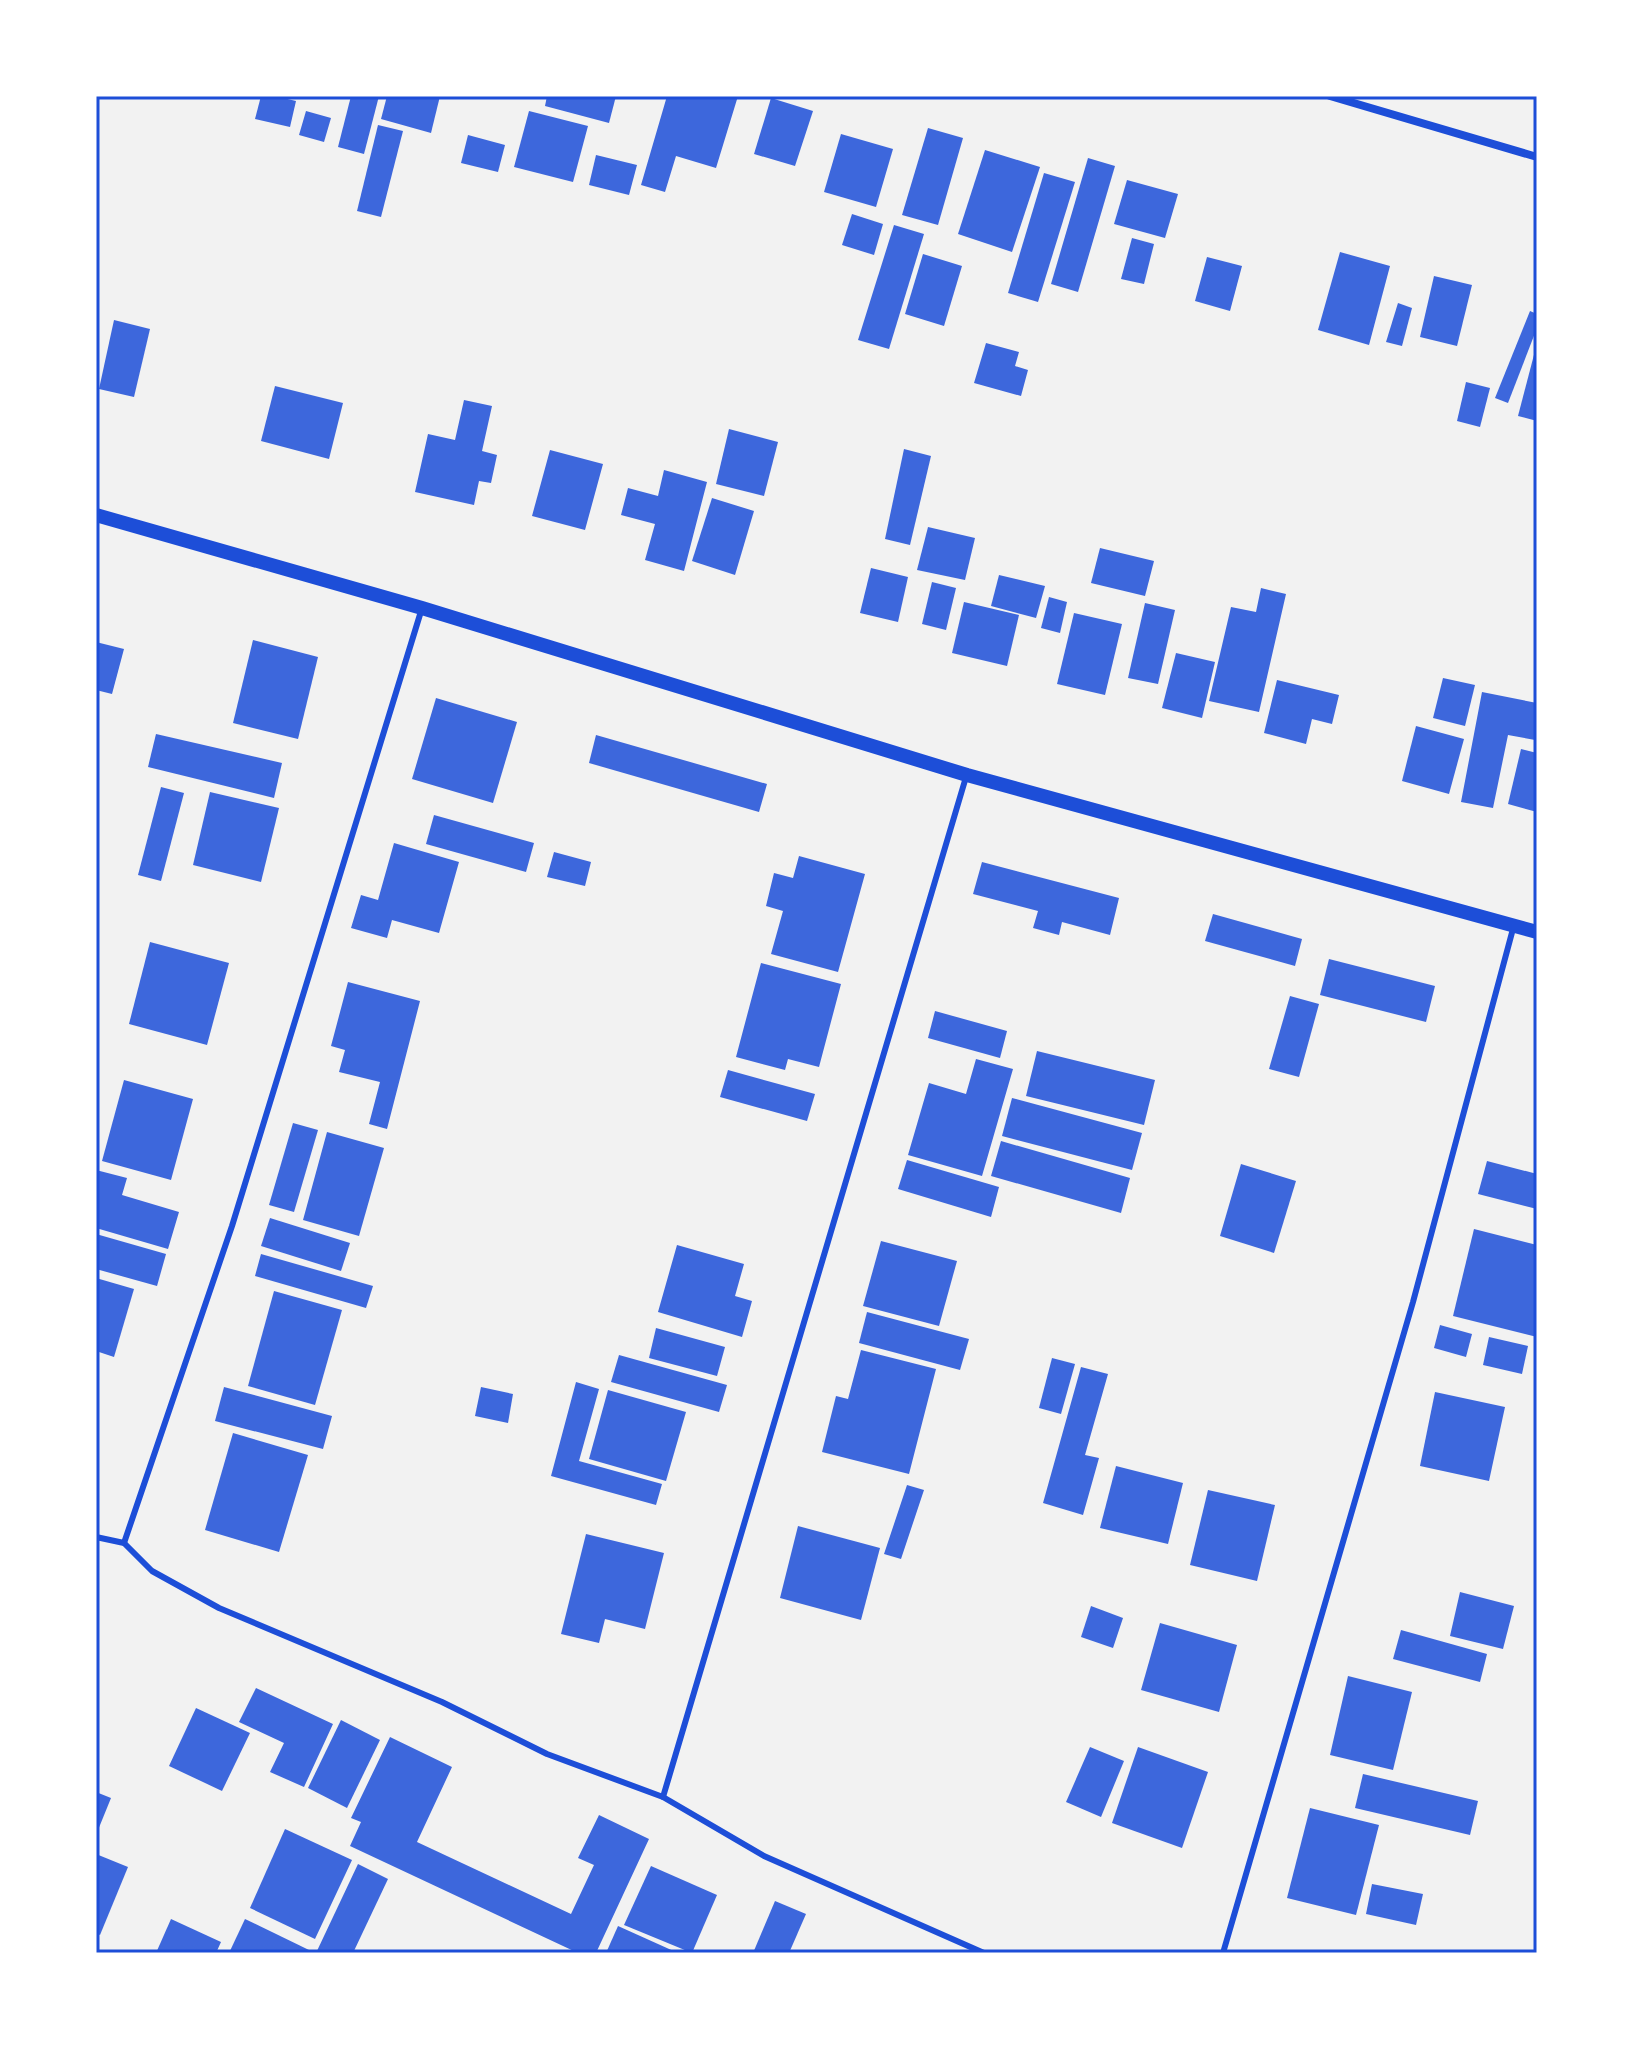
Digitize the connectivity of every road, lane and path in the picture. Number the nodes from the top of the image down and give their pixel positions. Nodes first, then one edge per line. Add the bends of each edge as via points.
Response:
1 (1330, 96) edge
2 (1537, 157) edge
3 (96, 515) edge
4 (422, 608) junction
5 (967, 775) junction
6 (1514, 925) junction
7 (1537, 932) edge
8 (96, 1537) edge
9 (124, 1543) junction
10 (663, 1797) junction
11 (984, 1953) edge
12 (1223, 1953) edge

1 - 2 street
3 - 4 street
4 - 5 street
4 - 9 lane via 232,1226
5 - 6 street
5 - 10 lane
6 - 7 street
6 - 12 lane via 1413,1302
8 - 9 lane
9 - 10 lane via 152,1571 219,1608 442,1702 547,1754
10 - 11 lane via 764,1856

